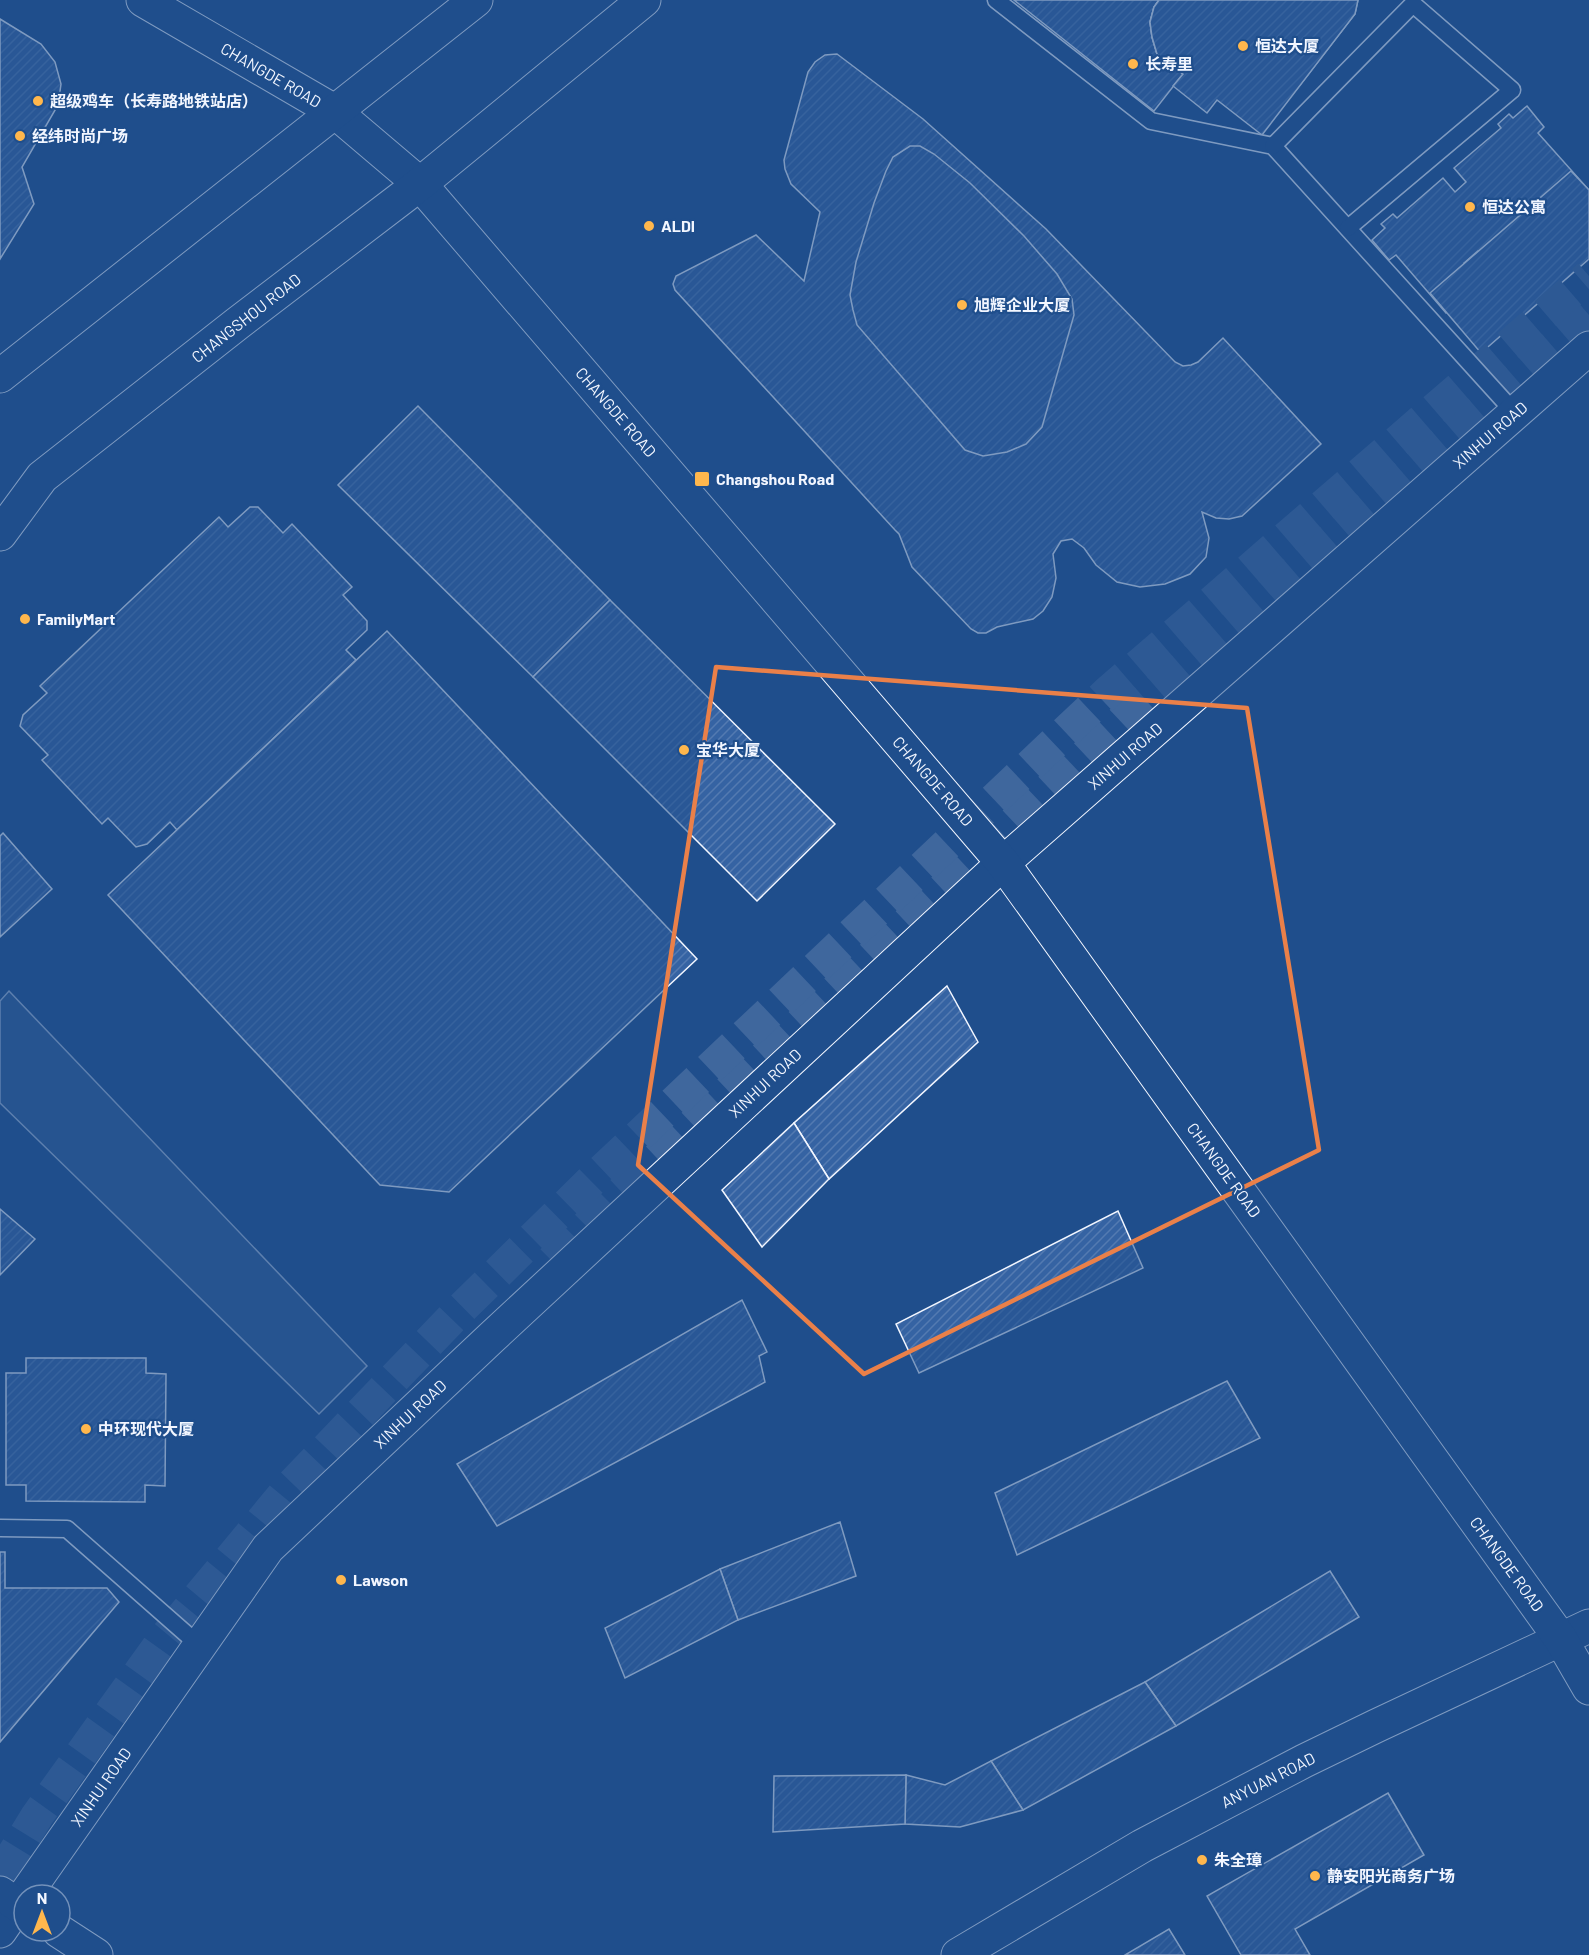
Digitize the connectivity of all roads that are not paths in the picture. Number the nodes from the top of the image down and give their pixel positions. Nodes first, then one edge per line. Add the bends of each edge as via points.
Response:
1 (143, 0) edge
2 (476, 0) edge
3 (644, 0) edge
4 (996, 0) edge
5 (334, 111) junction
6 (1273, 146) junction
7 (420, 184) junction
8 (1348, 228) junction
9 (1589, 348) edge
10 (0, 376) edge
11 (1515, 413) junction
12 (0, 534) edge
13 (1003, 863) junction
14 (0, 1528) edge
15 (1575, 1632) edge
16 (200, 1646) junction
17 (1589, 1688) edge
18 (30, 1883) edge
19 (12, 1910) edge
20 (0, 1931) edge
21 (72, 1939) edge
22 (96, 1955) edge
23 (958, 1955) edge

1 - 5 main road, CHANGDE ROAD
2 - 5 main road
3 - 7 main road, CHANGSHOU ROAD
4 - 6 lane via 1151,121
5 - 7 main road, CHANGDE ROAD
5 - 10 main road
6 - 8 lane
6 - 8 lane via 1413,4 1512,90
7 - 12 main road, CHANGSHOU ROAD via 42,477
7 - 13 main road, CHANGDE ROAD
8 - 11 lane
9 - 11 main road, XINHUI ROAD
11 - 13 main road, XINHUI ROAD
13 - 15 main road, CHANGDE ROAD
13 - 16 main road, XINHUI ROAD via 268,1548
14 - 16 lane via 67,1529
15 - 17 main road, CHANGDE ROAD
15 - 23 main road, ANYUAN ROAD via 1376,1726 1142,1846
16 - 18 main road, XINHUI ROAD
19 - 20 main road, XINHUI ROAD
21 - 22 main road

